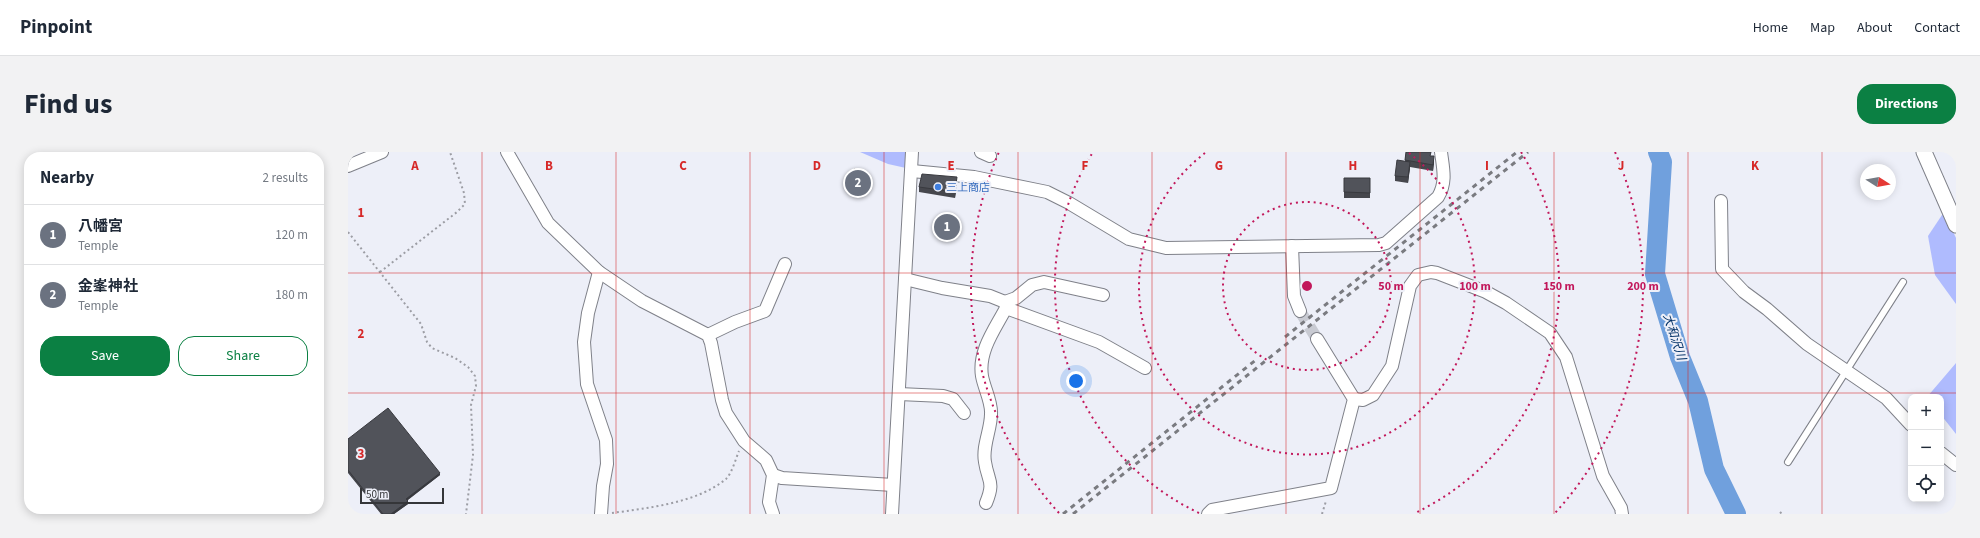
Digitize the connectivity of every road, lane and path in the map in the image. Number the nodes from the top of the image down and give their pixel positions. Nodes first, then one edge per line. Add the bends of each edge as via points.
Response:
1 (382, 152) edge
2 (450, 152) edge
3 (508, 152) edge
4 (912, 152) edge
5 (1440, 152) edge
6 (1924, 152) edge
7 (348, 166) edge
8 (912, 171) junction
9 (1721, 201) dead end
10 (1956, 226) edge
11 (348, 232) edge
12 (1292, 246) junction
13 (785, 264) dead end
14 (380, 272) junction
15 (599, 272) junction
16 (905, 279) junction
17 (1903, 282) dead end
18 (1103, 295) dead end
19 (1006, 305) junction
20 (1300, 311) tunnel mouth
21 (708, 336) junction
22 (1317, 339) tunnel mouth
23 (1145, 368) dead end
24 (1846, 370) junction
25 (899, 394) junction
26 (1354, 400) junction
27 (964, 413) dead end
28 (1908, 422) edge
29 (744, 441) junction
30 (1944, 455) edge
31 (1788, 462) dead end
32 (1956, 465) edge
33 (773, 475) junction
34 (893, 485) junction
35 (986, 503) dead end
36 (466, 514) edge
37 (601, 514) edge
38 (773, 514) edge
39 (892, 514) edge
40 (1208, 514) edge
41 (1622, 514) edge

1 - 7 street
2 - 14 path via 464,193 465,204
3 - 15 street via 548,223
4 - 8 street
5 - 12 street via 1444,178 1438,196 1386,243
6 - 10 street
8 - 12 street via 974,177 1047,192 1130,239 1166,248
8 - 16 street
9 - 24 street via 1722,269 1744,292 1807,344
11 - 14 path
12 - 20 street via 1294,296
13 - 21 street via 765,311
14 - 36 path via 421,324 427,342 432,348 455,358 468,367 475,376 476,386 471,406 473,455
15 - 21 street via 642,301
15 - 37 street via 588,313 584,342 587,384 606,440 607,464 602,486
16 - 19 street via 990,296
16 - 25 street
17 - 24 lane
18 - 19 street via 1044,282 1032,285
19 - 23 street via 1099,342
19 - 35 street via 981,362 982,376 992,412 984,462 991,478 991,491
21 - 29 street via 726,413
22 - 26 street
24 - 28 street via 1886,398
24 - 31 lane
25 - 27 street via 943,396 953,399
25 - 34 street
26 - 40 street via 1330,488 1212,510
26 - 41 street via 1363,400 1373,395 1392,366 1410,286 1418,275 1431,272 1486,292 1550,333 1566,357 1602,476
29 - 33 street via 766,460
29 - 37 path via 728,478 703,493 654,508
30 - 32 street
33 - 34 street via 782,478
33 - 38 street via 769,502
34 - 39 street

